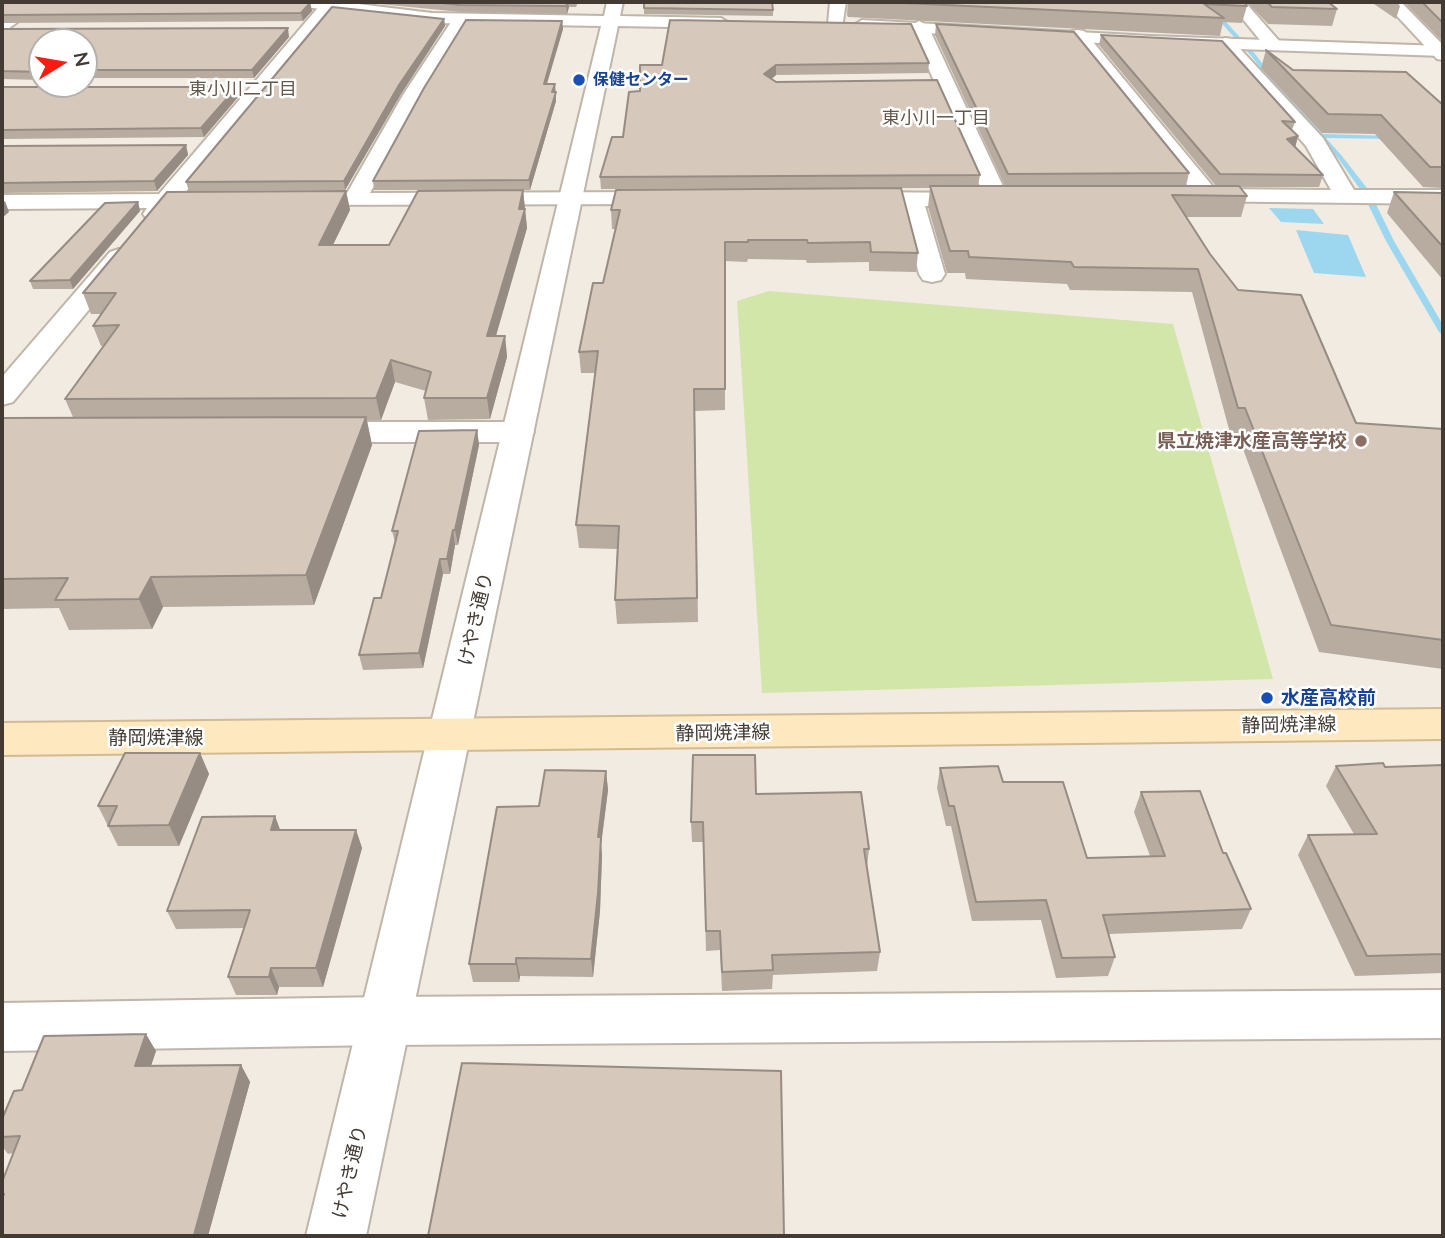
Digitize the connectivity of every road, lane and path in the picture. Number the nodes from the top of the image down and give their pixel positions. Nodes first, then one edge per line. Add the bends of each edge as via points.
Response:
1 (37, 2) edge
2 (306, 2) edge
3 (615, 2) edge
4 (838, 2) edge
5 (1237, 2) edge
6 (1392, 2) edge
7 (328, 6) junction
8 (461, 20) junction
9 (610, 22) junction
10 (741, 23) edge
11 (919, 26) junction
12 (2, 28) edge
13 (284, 29) edge
14 (310, 29) junction
15 (28, 30) edge
16 (1078, 35) junction
17 (1225, 43) junction
18 (1274, 46) junction
19 (1441, 52) edge
20 (944, 82) junction
21 (919, 83) edge
22 (233, 87) edge
23 (260, 87) junction
24 (202, 124) edge
25 (229, 124) junction
26 (183, 146) edge
27 (211, 146) junction
28 (1346, 195) junction
29 (1168, 196) edge
30 (1208, 196) junction
31 (1443, 197) edge
32 (1024, 198) edge
33 (570, 199) junction
34 (692, 199) edge
35 (829, 199) edge
36 (911, 199) junction
37 (998, 199) junction
38 (274, 200) edge
39 (355, 200) junction
40 (233, 201) edge
41 (2, 202) edge
42 (166, 202) junction
43 (932, 274) dead end
44 (2, 396) edge
45 (290, 432) edge
46 (518, 432) junction
47 (1443, 723) edge
48 (449, 736) junction
49 (2, 739) edge
50 (1443, 1014) edge
51 (384, 1021) junction
52 (2, 1027) edge
53 (336, 1236) edge

1 - 12 street
2 - 7 street
3 - 9 street, けやき通り
4 - 11 street via 829,24
5 - 18 street
6 - 19 street
7 - 8 street
7 - 14 street
8 - 9 street
8 - 39 street
9 - 10 street
9 - 33 street, けやき通り
11 - 16 street
11 - 20 street
12 - 15 street
13 - 14 street
14 - 23 street
16 - 17 street
16 - 30 street
17 - 18 street
17 - 28 street via 1315,143
18 - 19 street
20 - 21 street
20 - 37 street
22 - 23 street
23 - 25 street
24 - 25 street
25 - 27 street
26 - 27 street
27 - 42 street
28 - 30 street
28 - 31 street
29 - 30 street
32 - 37 street
33 - 34 street
33 - 39 street
33 - 46 street, けやき通り
35 - 36 street
36 - 37 street
36 - 43 street
38 - 39 street
40 - 42 street
41 - 42 street
42 - 44 street
45 - 46 street
46 - 48 street, けやき通り
47 - 48 main road, 静岡焼津線
48 - 49 main road, 静岡焼津線
48 - 51 street, けやき通り
50 - 51 street
51 - 52 street
51 - 53 street, けやき通り

